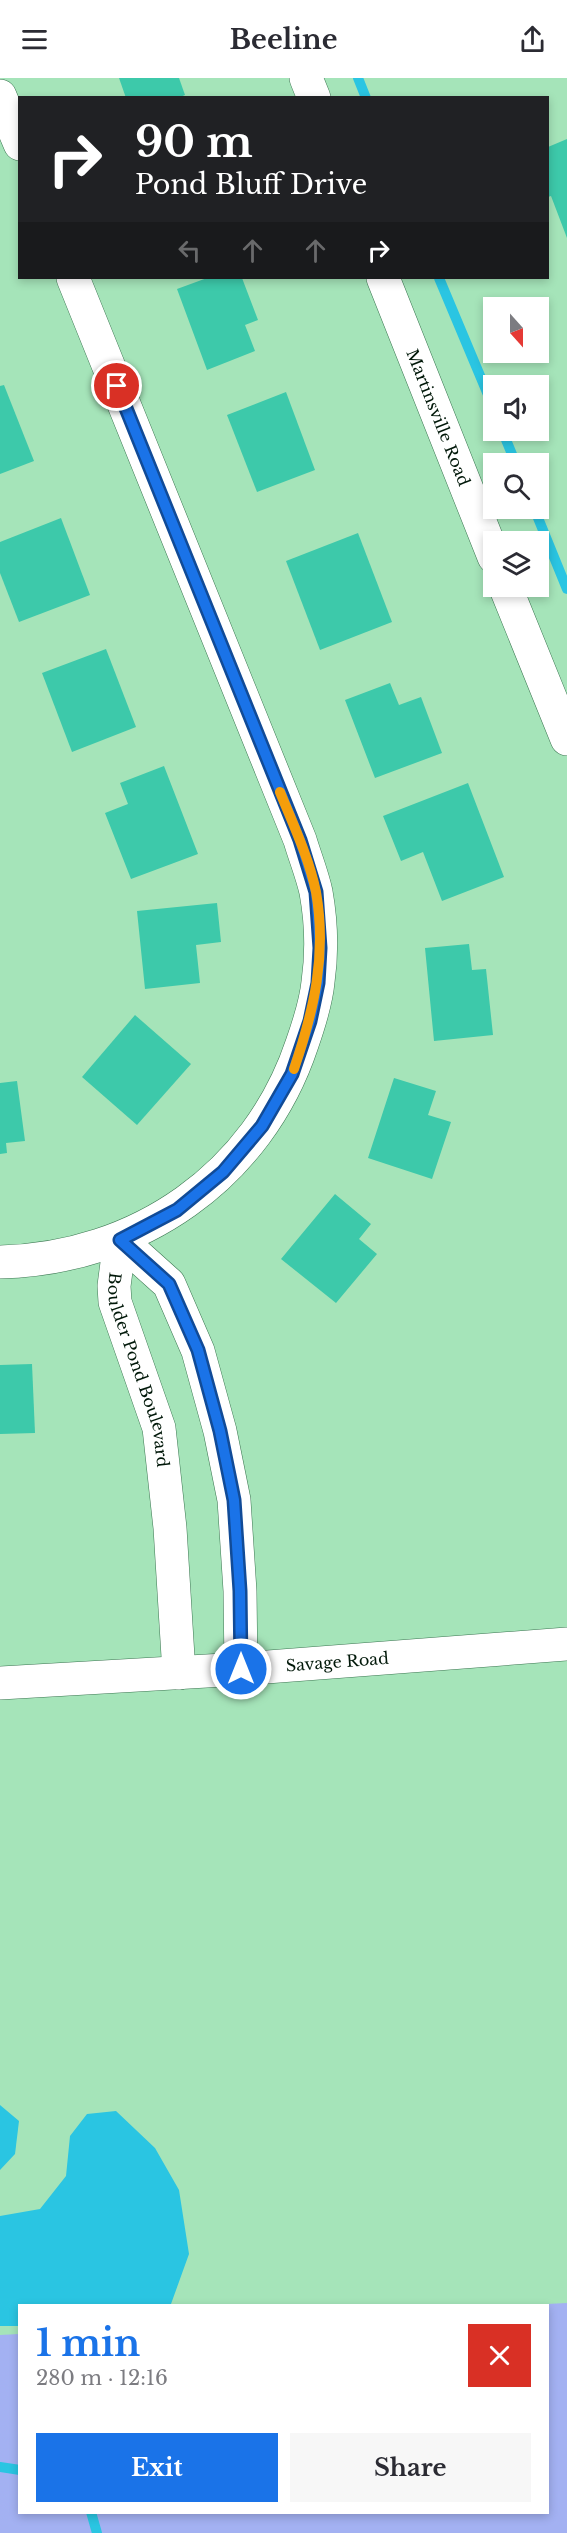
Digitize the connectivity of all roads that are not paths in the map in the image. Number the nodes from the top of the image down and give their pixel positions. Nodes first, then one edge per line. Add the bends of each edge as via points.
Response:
1 (306, 78) edge
2 (0, 96) edge
3 (313, 96) edge
4 (18, 139) edge
5 (73, 279) edge
6 (383, 279) edge
7 (484, 531) edge
8 (509, 597) edge
9 (567, 739) edge
10 (120, 1240) junction
11 (0, 1262) edge
12 (567, 1644) edge
13 (241, 1669) junction
14 (179, 1673) junction
15 (0, 1683) edge

1 - 3 street
2 - 4 street
5 - 10 street via 300,840 316,892 320,948 310,1021 292,1074 262,1126 223,1172 194,1197
6 - 7 street, Martinsville Road
8 - 9 street
10 - 11 street via 72,1254
10 - 13 street, Boulder Pond Boulevard via 169,1284 201,1362 234,1500
10 - 14 street, Boulder Pond Boulevard via 114,1286 116,1302 159,1428
12 - 13 street, Savage Road
13 - 14 street, Savage Road
14 - 15 street, Savage Road

